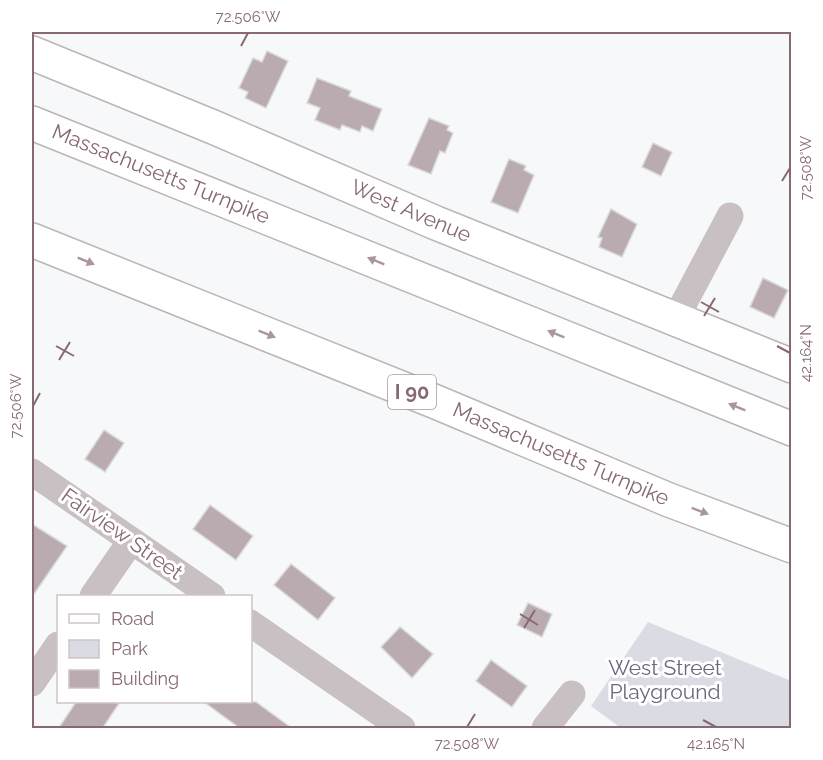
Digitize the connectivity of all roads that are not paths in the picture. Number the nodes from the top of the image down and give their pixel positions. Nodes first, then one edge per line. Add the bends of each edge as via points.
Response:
1 (32, 53) edge
2 (32, 123) edge
3 (730, 216) dead end
4 (32, 240) edge
5 (676, 318) junction
6 (792, 366) edge
7 (792, 429) edge
8 (32, 472) edge
9 (131, 541) junction
10 (792, 546) edge
11 (94, 595) edge
12 (209, 595) edge
13 (252, 624) edge
14 (57, 646) edge
15 (32, 683) edge
16 (572, 694) dead end
17 (402, 729) edge
18 (545, 729) edge

1 - 5 main road, West Avenue via 436,223
7 -> 2 main road, Massachusetts Turnpike
3 - 5 street
4 -> 10 main road, Massachusetts Turnpike / I 90 via 447,406 669,500
5 - 6 main road, West Avenue
8 - 9 street, Fairview Street
9 - 11 street
9 - 12 street, Fairview Street
13 - 17 street
14 - 15 street
16 - 18 street

